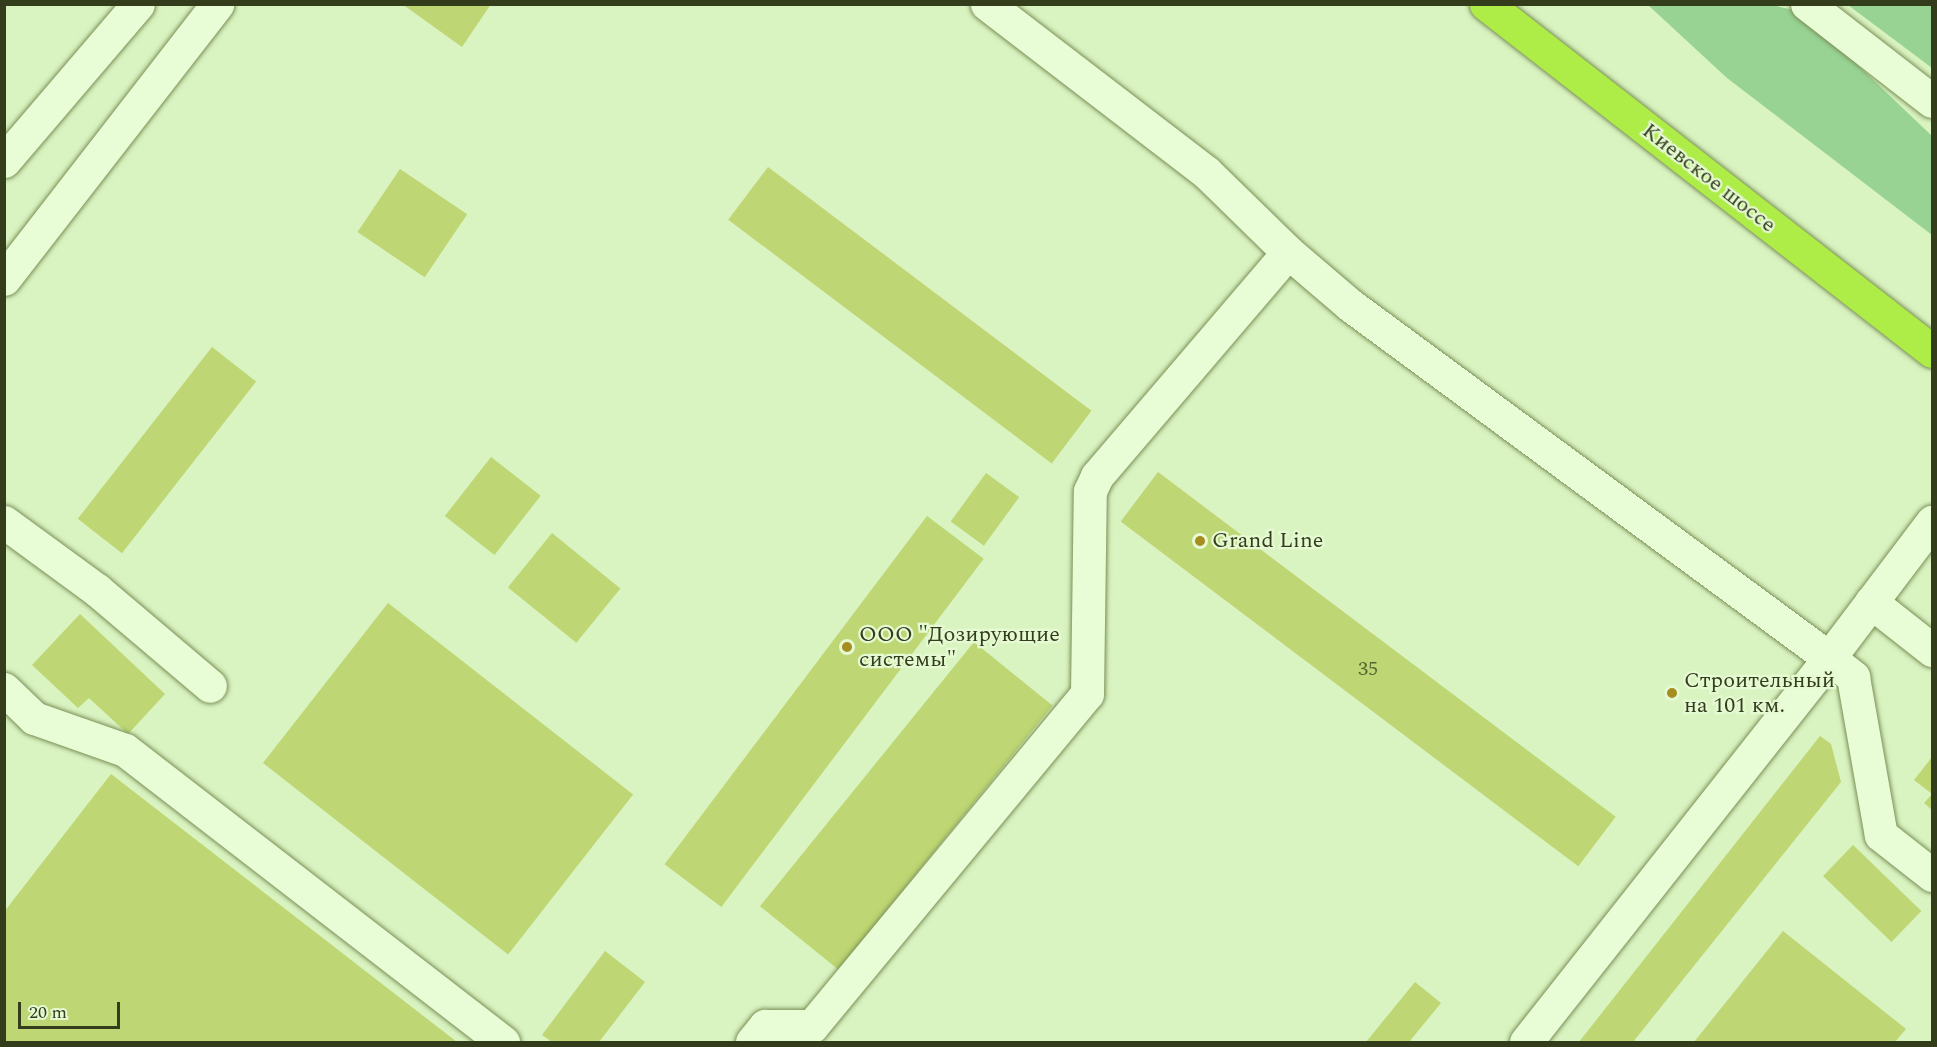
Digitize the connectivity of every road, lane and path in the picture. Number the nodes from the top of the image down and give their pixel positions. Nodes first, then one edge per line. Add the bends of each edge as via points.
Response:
1 (138, 4) edge
2 (217, 4) edge
3 (987, 4) edge
4 (1486, 4) edge
5 (1807, 4) edge
6 (1932, 101) edge
7 (4, 161) edge
8 (1288, 252) junction
9 (4, 279) edge
10 (1932, 351) edge
11 (4, 522) edge
12 (1932, 522) edge
13 (1871, 602) junction
14 (1932, 650) edge
15 (1829, 658) junction
16 (210, 686) dead end
17 (4, 689) edge
18 (1932, 875) edge
19 (503, 1042) edge
20 (752, 1042) edge
21 (1526, 1042) edge

1 - 7 street
2 - 9 street
3 - 8 street via 1206,172
4 - 10 highway, Киевское шоссе
5 - 6 street
8 - 15 street via 1350,305
8 - 20 street via 1097,476 1090,491 1087,694 812,1026 765,1026
11 - 16 street via 96,591
12 - 13 street
13 - 14 street
13 - 15 street
15 - 18 street via 1853,677 1881,835
15 - 21 street
17 - 19 street via 34,718 125,750

